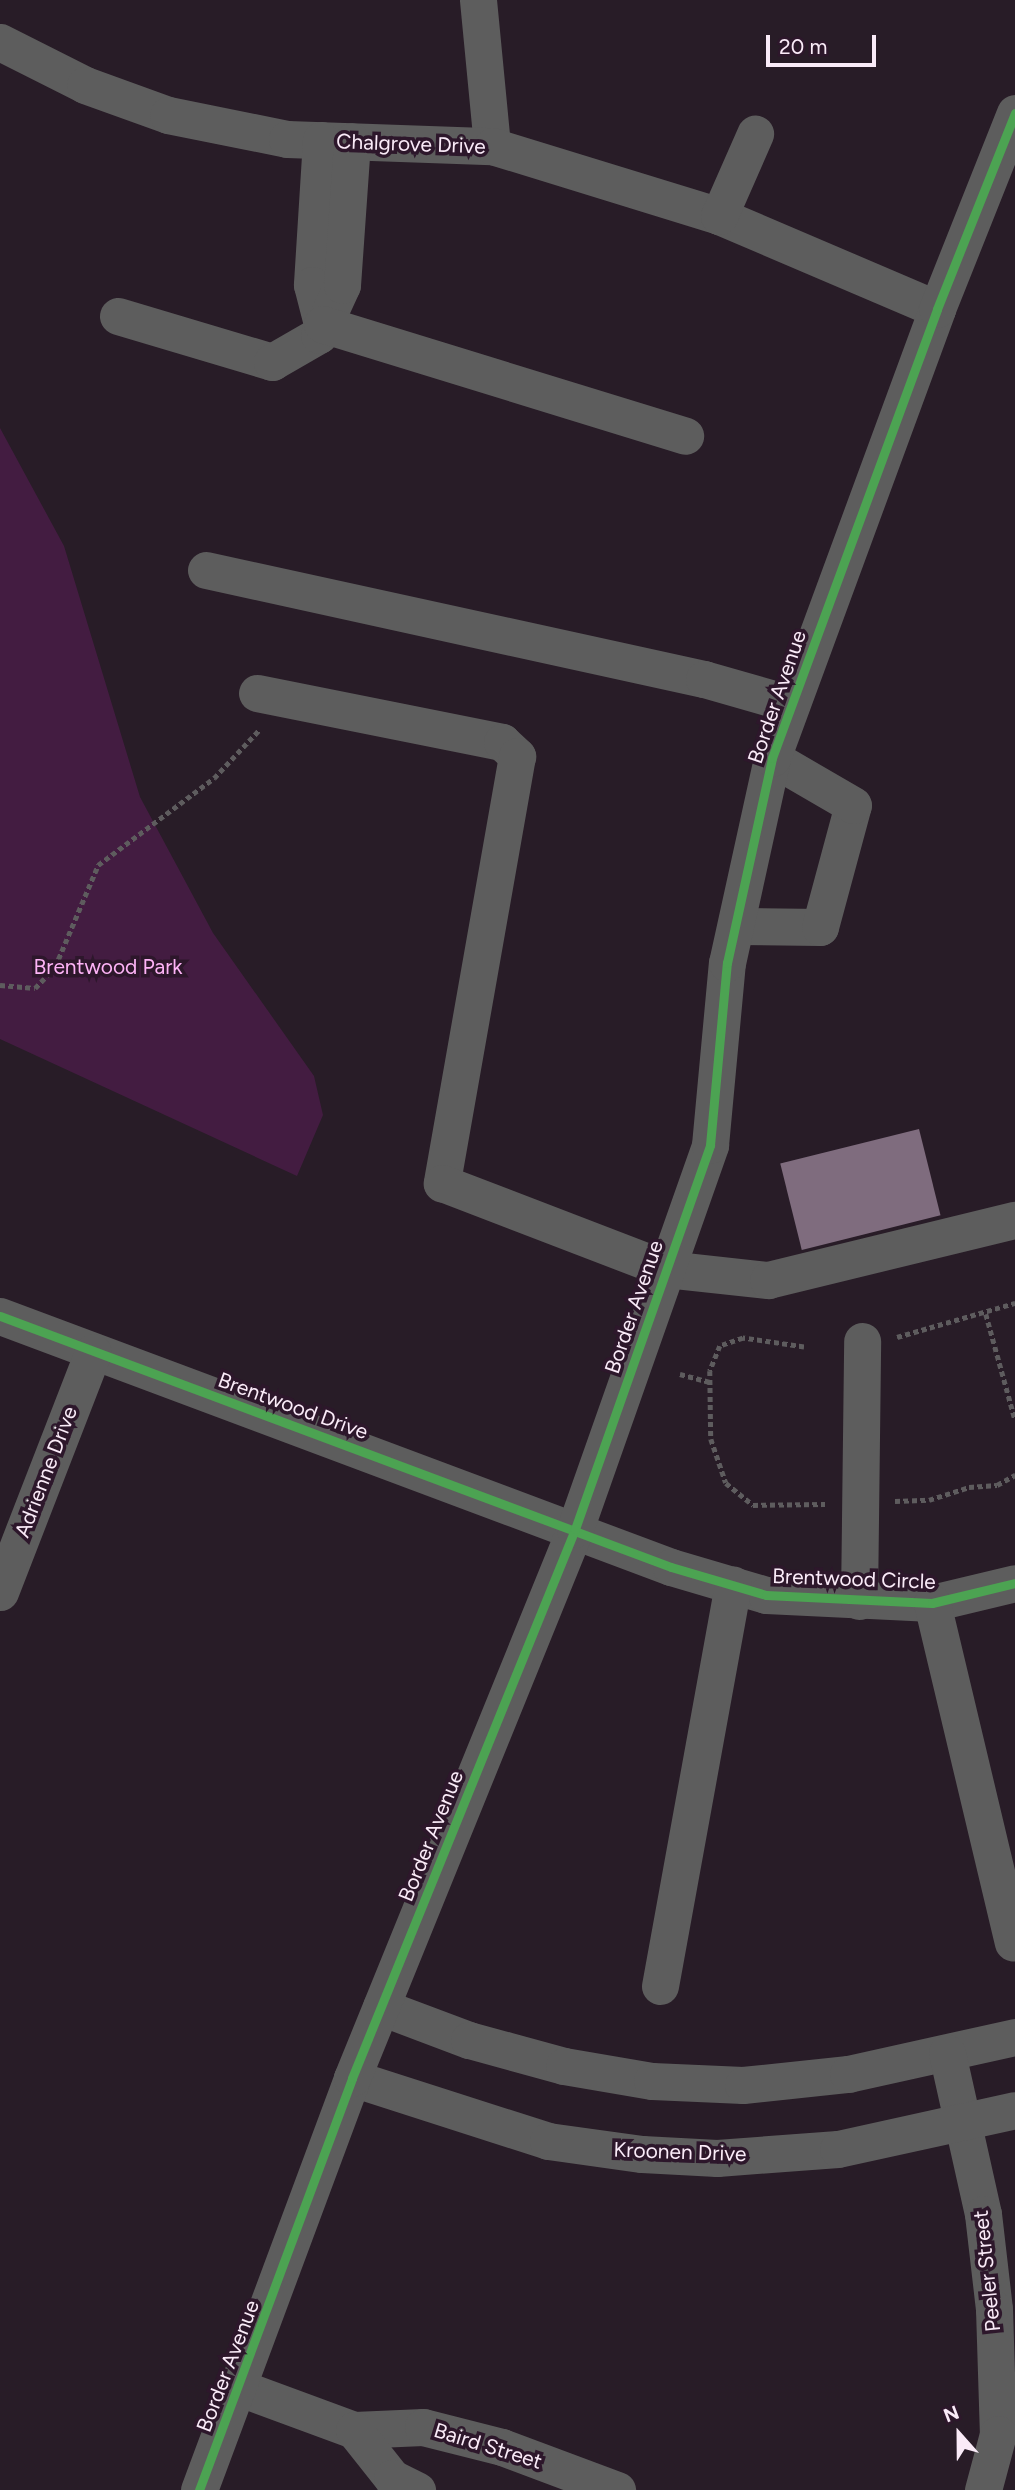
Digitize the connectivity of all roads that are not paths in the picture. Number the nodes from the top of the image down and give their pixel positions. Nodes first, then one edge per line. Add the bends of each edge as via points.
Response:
1 (478, 0) edge
2 (0, 42) edge
3 (1015, 113) edge
4 (755, 134) dead end
5 (336, 140) junction
6 (492, 145) junction
7 (719, 216) junction
8 (937, 309) junction
9 (118, 316) dead end
10 (322, 324) junction
11 (685, 436) dead end
12 (206, 569) dead end
13 (273, 696) road end
14 (792, 704) junction
15 (772, 758) junction
16 (736, 926) junction
17 (1015, 1220) edge
18 (666, 1269) junction
19 (0, 1316) edge
20 (876, 1340) road end
21 (93, 1352) junction
22 (575, 1529) junction
23 (1015, 1583) edge
24 (733, 1585) junction
25 (0, 1592) edge
26 (859, 1601) junction
27 (932, 1603) junction
28 (1013, 1942) edge
29 (660, 1986) dead end
30 (380, 2007) junction
31 (1015, 2037) edge
32 (947, 2053) junction
33 (352, 2078) junction
34 (1015, 2110) edge
35 (962, 2123) junction
36 (240, 2388) junction
37 (354, 2430) junction
38 (199, 2490) edge
39 (417, 2490) edge
40 (617, 2490) edge
41 (983, 2490) edge

1 - 6 street
2 - 5 street, Chalgrove Drive via 85,85 168,115 287,139
3 - 8 street, Border Avenue
4 - 7 street
5 - 6 street, Chalgrove Drive
5 - 10 street via 312,285
6 - 7 street, Chalgrove Drive
7 - 8 street, Chalgrove Drive
8 - 14 street, Border Avenue
9 - 10 street via 272,362 319,335
10 - 11 street
12 - 14 street via 704,679
13 - 18 street via 502,742 517,756 442,1183
14 - 15 street, Border Avenue
15 - 16 street, Border Avenue
15 - 16 street via 853,805 820,927
16 - 18 street, Border Avenue via 727,963 710,1145
17 - 18 street via 792,1277 768,1280
18 - 22 street, Border Avenue
19 - 21 street, Brentwood Drive
20 - 26 street
21 - 22 street, Brentwood Drive
21 - 25 street, Adrienne Drive
22 - 24 street, Brentwood Circle
22 - 30 street, Border Avenue
23 - 27 street, Brentwood Circle
24 - 26 street, Brentwood Circle via 765,1595
24 - 29 street
26 - 27 street, Brentwood Circle
27 - 28 street
30 - 32 street via 469,2040 564,2066 652,2081 743,2085 848,2074
30 - 33 street, Border Avenue
31 - 32 street
32 - 35 street, Peeler Street
33 - 35 street, Kroonen Drive via 548,2141 642,2154 717,2158 838,2149
33 - 36 street, Border Avenue
34 - 35 street, Kroonen Drive
35 - 41 street, Peeler Street via 983,2214 993,2309 998,2434
36 - 37 street, Baird Street
36 - 38 street, Border Avenue
37 - 39 street via 392,2478
37 - 40 street, Baird Street via 423,2427 502,2446

